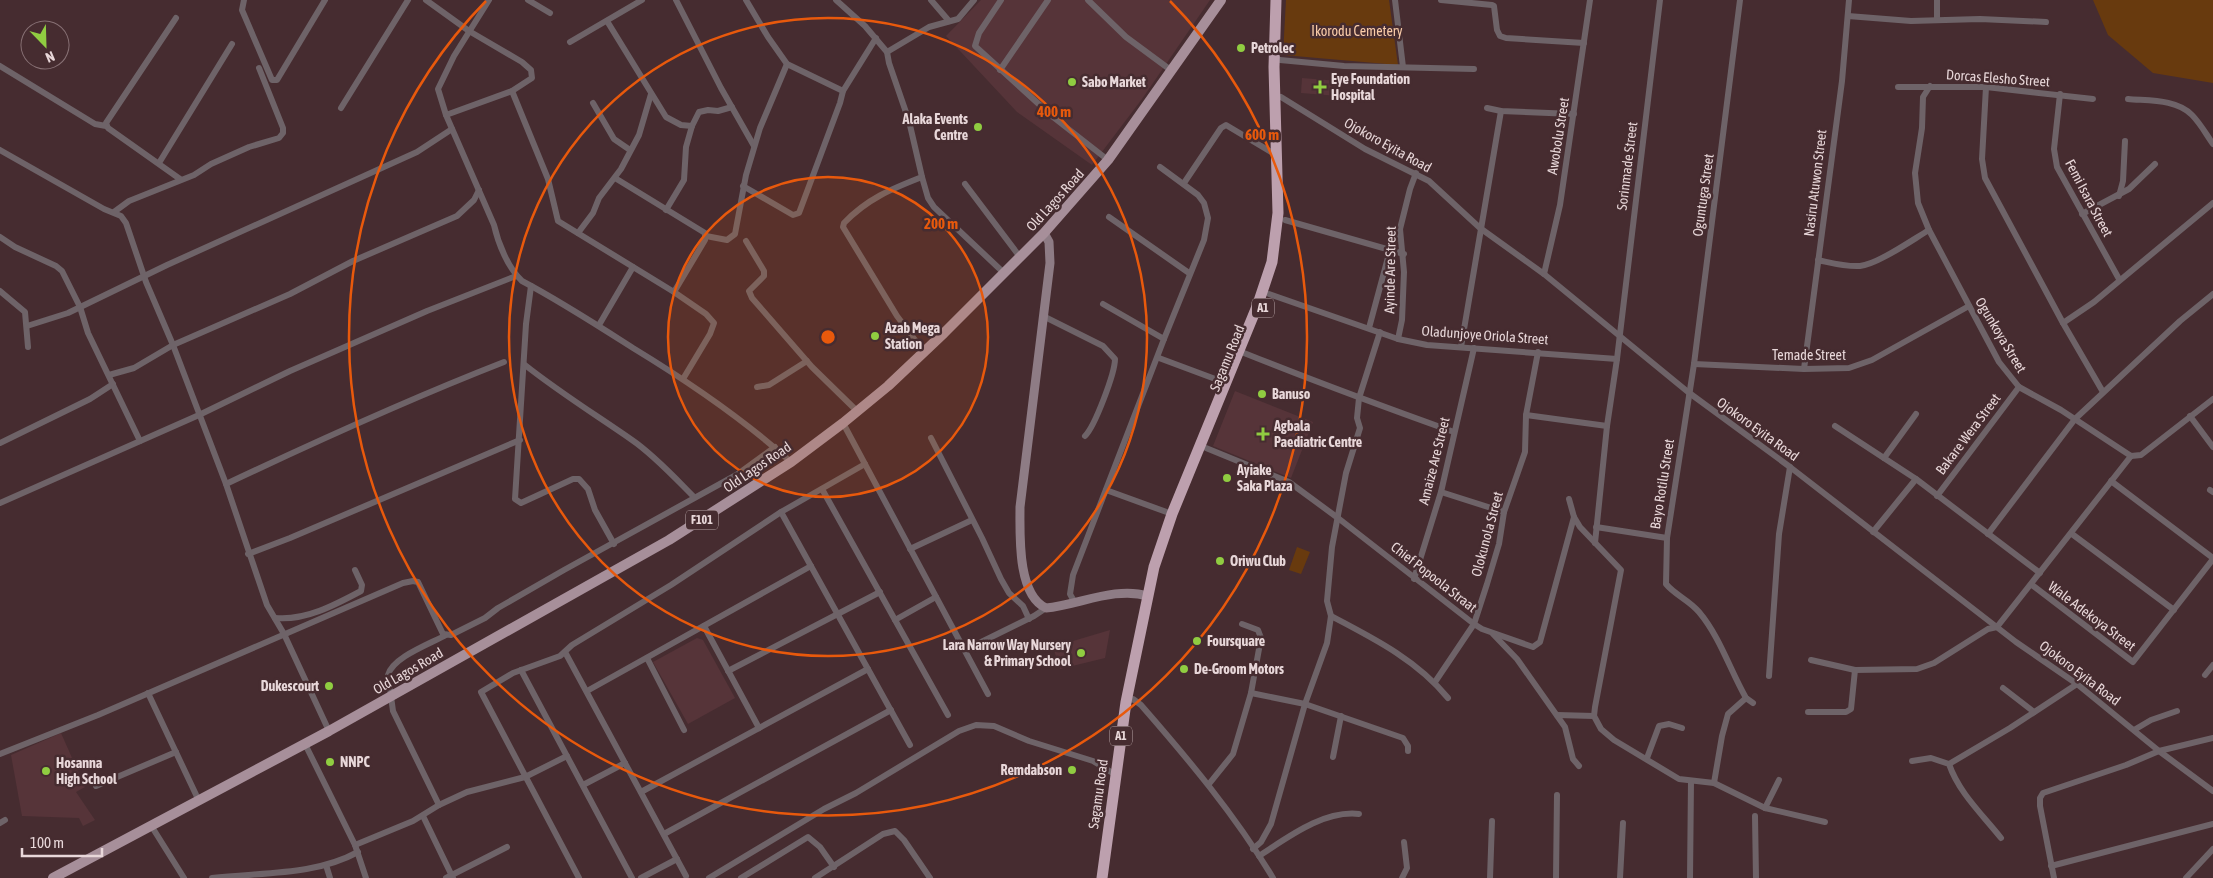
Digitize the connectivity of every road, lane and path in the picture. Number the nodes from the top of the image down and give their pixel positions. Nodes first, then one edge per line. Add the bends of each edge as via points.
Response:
1 (244, 0) edge
2 (325, 0) edge
3 (408, 0) edge
4 (426, 0) edge
5 (489, 0) edge
6 (528, 0) edge
7 (642, 0) edge
8 (676, 0) edge
9 (746, 0) edge
10 (836, 0) edge
11 (930, 0) edge
12 (974, 0) edge
13 (1001, 0) edge
14 (1048, 0) edge
15 (1088, 0) edge
16 (1221, 0) edge
17 (1276, 0) edge
18 (1282, 0) edge
19 (1395, 0) edge
20 (1441, 0) edge
21 (1590, 0) edge
22 (1660, 0) edge
23 (1740, 0) edge
24 (1849, 0) edge
25 (1937, 0) edge
26 (550, 13) dead end
27 (1848, 16) junction
28 (176, 18) dead end
29 (1937, 20) junction
30 (949, 21) junction
31 (607, 22) junction
32 (2046, 22) dead end
33 (469, 31) junction
34 (876, 38) junction
35 (570, 42) dead end
36 (1584, 43) junction
37 (232, 44) dead end
38 (887, 52) junction
39 (1280, 60) junction
40 (787, 64) junction
41 (0, 66) edge
42 (1403, 67) junction
43 (259, 68) dead end
44 (1474, 69) dead end
45 (1000, 70) junction
46 (1172, 70) junction
47 (1930, 86) junction
48 (1898, 87) dead end
49 (1986, 87) junction
50 (512, 90) junction
51 (843, 91) junction
52 (651, 94) junction
53 (2060, 94) junction
54 (1281, 98) junction
55 (2093, 99) dead end
56 (2128, 99) dead end
57 (593, 103) dead end
58 (732, 107) junction
59 (341, 108) dead end
60 (1487, 108) dead end
61 (1501, 111) junction
62 (1574, 114) junction
63 (446, 115) junction
64 (106, 126) junction
65 (692, 126) junction
66 (452, 128) junction
67 (2125, 141) dead end
68 (2213, 144) edge
69 (754, 146) junction
70 (0, 150) edge
71 (630, 150) junction
72 (1276, 155) junction
73 (1108, 160) junction
74 (159, 163) junction
75 (2155, 164) dead end
76 (1160, 167) dead end
77 (1416, 173) junction
78 (922, 177) junction
79 (615, 178) junction
80 (180, 179) junction
81 (1184, 183) junction
82 (966, 184) dead end
83 (743, 186) junction
84 (478, 190) junction
85 (2119, 196) junction
86 (2213, 203) edge
87 (666, 210) junction
88 (114, 212) junction
89 (2082, 214) junction
90 (1109, 217) dead end
91 (1285, 220) junction
92 (1480, 228) junction
93 (1400, 229) junction
94 (1929, 230) junction
95 (1044, 233) junction
96 (578, 234) junction
97 (706, 236) junction
98 (0, 237) edge
99 (746, 241) dead end
100 (1390, 250) junction
101 (1404, 254) junction
102 (1020, 257) junction
103 (1818, 260) junction
104 (633, 267) junction
105 (1189, 273) junction
106 (1004, 274) junction
107 (1544, 274) junction
108 (144, 276) junction
109 (516, 276) junction
110 (2119, 279) junction
111 (531, 286) junction
112 (0, 290) edge
113 (674, 292) junction
114 (1269, 294) junction
115 (2213, 294) edge
116 (1103, 304) dead end
117 (1969, 306) junction
118 (80, 307) junction
119 (1043, 316) junction
120 (2063, 323) junction
121 (599, 325) junction
122 (27, 326) junction
123 (1369, 328) junction
124 (1380, 332) junction
125 (1619, 335) junction
126 (1398, 339) junction
127 (1164, 340) junction
128 (173, 345) junction
129 (28, 347) dead end
130 (1461, 347) junction
131 (1474, 348) junction
132 (924, 352) junction
133 (1538, 352) junction
134 (1244, 353) junction
135 (1159, 358) junction
136 (1617, 359) junction
137 (807, 361) junction
138 (504, 362) dead end
139 (1694, 364) junction
140 (525, 365) junction
141 (1804, 369) junction
142 (109, 375) junction
143 (683, 379) junction
144 (1226, 383) junction
145 (113, 384) junction
146 (2019, 387) junction
147 (757, 388) dead end
148 (1688, 392) junction
149 (2104, 392) junction
150 (1359, 398) junction
151 (2213, 399) edge
152 (857, 412) junction
153 (1526, 414) junction
154 (1916, 414) dead end
155 (199, 415) junction
156 (1216, 415) junction
157 (2190, 416) junction
158 (2075, 419) junction
159 (843, 423) junction
160 (1607, 426) junction
161 (1835, 426) dead end
162 (1454, 432) junction
163 (1085, 436) dead end
164 (931, 438) dead end
165 (520, 440) junction
166 (140, 441) junction
167 (0, 442) edge
168 (2213, 447) edge
169 (775, 448) junction
170 (1206, 448) junction
171 (2132, 456) junction
172 (1884, 458) junction
173 (791, 462) junction
174 (865, 464) junction
175 (1790, 467) junction
176 (1916, 479) junction
177 (2111, 481) junction
178 (226, 484) junction
179 (822, 489) junction
180 (1106, 490) junction
181 (1441, 492) junction
182 (1937, 496) junction
183 (694, 497) junction
184 (1569, 499) dead end
185 (0, 503) edge
186 (781, 512) junction
187 (1504, 512) junction
188 (1172, 514) junction
189 (1574, 517) junction
190 (1338, 518) junction
191 (972, 520) junction
192 (1596, 527) junction
193 (1873, 532) junction
194 (1988, 534) junction
195 (2072, 534) junction
196 (1667, 538) junction
197 (1166, 542) junction
198 (614, 544) junction
199 (1595, 544) junction
200 (910, 548) junction
201 (248, 554) junction
202 (2212, 561) edge
203 (811, 566) junction
204 (355, 570) dead end
205 (2040, 573) junction
206 (1414, 579) junction
207 (2032, 585) junction
208 (880, 592) junction
209 (1148, 596) junction
210 (936, 597) junction
211 (1075, 603) junction
212 (1046, 608) junction
213 (2174, 610) junction
214 (837, 614) junction
215 (1331, 616) junction
216 (275, 618) junction
217 (1029, 619) junction
218 (895, 620) junction
219 (1242, 624) dead end
220 (1474, 624) junction
221 (704, 626) junction
222 (1998, 627) junction
223 (1490, 631) junction
224 (284, 634) junction
225 (446, 635) junction
226 (965, 650) junction
227 (566, 652) junction
228 (647, 658) junction
229 (1811, 660) dead end
230 (2213, 665) edge
231 (868, 669) junction
232 (521, 670) junction
233 (1855, 670) junction
234 (728, 671) junction
235 (2206, 675) dead end
236 (1770, 676) dead end
237 (1435, 682) junction
238 (2077, 684) junction
239 (2003, 688) dead end
240 (587, 691) junction
241 (148, 693) junction
242 (1251, 693) junction
243 (988, 694) dead end
244 (392, 696) junction
245 (1448, 698) dead end
246 (1746, 698) junction
247 (1126, 702) junction
248 (1753, 703) dead end
249 (1305, 704) junction
250 (891, 710) junction
251 (2177, 711) dead end
252 (1808, 712) dead end
253 (2034, 712) junction
254 (948, 715) dead end
255 (1557, 715) junction
256 (1341, 716) junction
257 (1594, 716) junction
258 (759, 728) junction
259 (1682, 728) dead end
260 (684, 730) dead end
261 (2134, 730) junction
262 (329, 731) junction
263 (2213, 738) edge
264 (305, 744) junction
265 (910, 745) dead end
266 (1408, 751) dead end
267 (2159, 751) junction
268 (176, 752) junction
269 (0, 754) edge
270 (567, 756) junction
271 (1333, 757) dead end
272 (1647, 758) junction
273 (1912, 761) dead end
274 (625, 763) junction
275 (1949, 764) junction
276 (1579, 766) dead end
277 (1116, 775) junction
278 (525, 777) junction
279 (1779, 780) dead end
280 (1691, 781) junction
281 (1714, 783) junction
282 (1209, 784) junction
283 (582, 785) junction
284 (96, 786) dead end
285 (2213, 791) edge
286 (641, 792) junction
287 (1557, 795) dead end
288 (199, 801) junction
289 (439, 805) junction
290 (1765, 808) junction
291 (1359, 814) dead end
292 (422, 816) junction
293 (1755, 816) dead end
294 (1492, 821) dead end
295 (1825, 822) dead end
296 (1623, 824) dead end
297 (2213, 824) edge
298 (152, 827) junction
299 (664, 834) junction
300 (2001, 838) dead end
301 (1404, 842) dead end
302 (507, 847) dead end
303 (356, 848) junction
304 (1254, 849) junction
305 (2213, 849) edge
306 (1259, 856) junction
307 (677, 860) junction
308 (326, 865) junction
309 (2051, 866) junction
310 (834, 867) junction
311 (686, 876) dead end
312 (450, 877) edge
313 (1272, 877) edge
314 (53, 878) edge
315 (184, 878) edge
316 (212, 878) edge
317 (330, 878) edge
318 (366, 878) edge
319 (579, 878) edge
320 (632, 878) edge
321 (641, 878) edge
322 (709, 878) edge
323 (741, 878) edge
324 (815, 878) edge
325 (930, 878) edge
326 (1102, 878) edge
327 (1402, 878) edge
328 (1490, 878) edge
329 (1556, 878) edge
330 (1620, 878) edge
331 (1690, 878) edge
332 (1756, 878) edge
333 (2054, 878) edge
334 (2186, 878) edge

1 - 2 street via 242,10 272,80 277,80
3 - 59 street
4 - 33 street
5 - 33 street
6 - 26 street
7 - 31 street
8 - 58 street
9 - 40 street
10 - 34 street
11 - 30 street
12 - 30 street via 958,19
13 - 45 street via 975,44
14 - 45 street
15 - 46 street via 1126,37
16 - 46 main road, Old Lagos Road / F101
17 - 72 highway, Sagamu Road / A1
18 - 39 highway, Sagamu Road / A1
19 - 42 street
20 - 36 street via 1494,6 1497,30 1506,38
21 - 36 street, Awobolu Street
22 - 125 street, Sorinmade Street
23 - 139 street, Oguntuga Street
24 - 27 street, Nasiru Atuwon Street
25 - 29 street
27 - 29 street
27 - 103 street, Nasiru Atuwon Street
28 - 64 street
29 - 32 street
30 - 38 street via 929,27
31 - 35 street
31 - 52 street
33 - 50 street via 531,70 532,78
33 - 63 street via 439,84 439,97
34 - 38 street
34 - 51 street
36 - 62 street, Awobolu Street
37 - 74 street
38 - 78 street via 909,120
39 - 42 street
39 - 54 highway, Sagamu Road / A1
40 - 51 street
40 - 69 street
41 - 64 street via 95,124
42 - 44 street
43 - 80 street via 283,133 279,138 249,147
45 - 73 street
46 - 73 main road, Old Lagos Road / F101
47 - 48 street
47 - 49 street, Dorcas Elesho Street
47 - 94 street, Dorcas Elesho Street via 1923,97 1915,173 1918,203
49 - 53 street, Dorcas Elesho Street
49 - 120 street via 1982,159 1985,178
50 - 63 street
50 - 96 street via 548,179 558,221
51 - 83 street via 796,215
52 - 65 street via 669,119
52 - 71 street via 639,135
53 - 55 street, Dorcas Elesho Street
53 - 89 street, Femi Isara Street via 2055,158
54 - 77 street, Ojokoro Eyita Road via 1366,149
54 - 91 highway, Sagamu Road / A1
56 - 68 street via 2158,101 2186,109
57 - 71 street via 614,139
58 - 65 street via 718,111 701,110
58 - 69 street
60 - 61 street
61 - 62 street
61 - 92 street
62 - 107 street, Awobolu Street via 1560,205
63 - 66 street
64 - 74 street
65 - 87 street via 686,147 684,180
66 - 84 street
66 - 108 street via 417,152
67 - 85 street
69 - 83 street
70 - 88 street
71 - 79 street
72 - 81 street via 1226,125
72 - 144 highway, Sagamu Road / A1 via 1278,213 1272,262
73 - 95 main road, Old Lagos Road / F101
74 - 80 street
75 - 85 street
76 - 81 street
77 - 92 street, Ojokoro Eyita Road via 1441,190
77 - 93 street, Ayinde Are Street
78 - 106 street via 934,207
78 - 132 street via 864,204 843,227
79 - 87 street
79 - 96 street
80 - 88 street via 130,201
81 - 105 street via 1204,204 1208,218 1204,240
82 - 102 street
83 - 97 street via 735,234 727,240
84 - 109 street
84 - 128 street via 474,200 457,216
85 - 89 street
86 - 110 street
87 - 97 street
88 - 108 street via 121,216 128,228
89 - 110 street, Femi Isara Street
90 - 105 street
91 - 100 street
91 - 114 highway, Sagamu Road / A1 via 1280,258
92 - 107 street, Ojokoro Eyita Road
92 - 130 street
93 - 100 street, Ayinde Are Street
93 - 101 street, Ayinde Are Street
94 - 103 street via 1863,265
94 - 117 street, Ogunkoya Street
95 - 102 main road, Old Lagos Road / F101
95 - 119 street via 1049,242 1050,263
96 - 104 street
97 - 113 street
98 - 118 street via 56,266
99 - 137 street via 765,273 752,287 750,295
100 - 101 street
100 - 123 street, Ayinde Are Street
101 - 126 street, Ayinde Are Street
102 - 106 main road, Old Lagos Road / F101
103 - 141 street, Nasiru Atuwon Street
104 - 113 street
104 - 121 street
105 - 127 street
106 - 132 main road, Old Lagos Road / F101
107 - 125 street, Ojokoro Eyita Road
108 - 118 street
108 - 128 street
109 - 111 street
109 - 155 street via 419,314
110 - 120 street via 2094,302
111 - 121 street
111 - 140 street
112 - 122 street via 25,312
113 - 143 street via 714,322
114 - 123 street, Oladunjoye Oriola Street
114 - 134 highway, Sagamu Road / A1
115 - 149 street
116 - 127 street
117 - 141 street, Temade Street via 1857,366
117 - 146 street, Ogunkoya Street via 1999,362
118 - 122 street
118 - 142 street via 88,333
119 - 163 street via 1103,346 1114,359 1097,416
119 - 212 street via 1023,472 1020,536 1026,580 1034,598
120 - 149 street
121 - 143 street
122 - 129 street
123 - 124 street, Oladunjoye Oriola Street
124 - 126 street, Oladunjoye Oriola Street
124 - 150 street
125 - 136 street, Sorinmade Street
125 - 148 street, Ojokoro Eyita Road
126 - 130 street, Oladunjoye Oriola Street
127 - 135 street
128 - 142 street via 134,368
128 - 155 street
130 - 131 street, Oladunjoye Oriola Street
131 - 133 street, Oladunjoye Oriola Street
131 - 162 street, Amaize Are Street
132 - 152 main road, Old Lagos Road / F101
133 - 136 street, Oladunjoye Oriola Street
133 - 153 street, Olokunola Street
134 - 150 street
134 - 156 highway, Sagamu Road / A1
135 - 144 street
135 - 180 street
136 - 160 street, Sorinmade Street
137 - 147 street via 769,385
137 - 152 street
138 - 178 street via 339,431
139 - 141 street, Temade Street
139 - 148 street, Oguntuga Street
140 - 165 street
140 - 183 street via 564,396 633,440
142 - 145 street
143 - 169 street
144 - 156 highway, Sagamu Road / A1
145 - 166 street
145 - 167 street via 90,399
146 - 158 street, Ogunkoya Street
146 - 182 street, Bakare Wera Street
148 - 175 street, Ojokoro Eyita Road
148 - 196 street, Bayo Rotilu Street
149 - 158 street
150 - 162 street
150 - 190 street via 1356,418 1360,428 1346,473
151 - 157 street
152 - 159 main road, Old Lagos Road / F101
153 - 160 street
153 - 187 street, Olokunola Street via 1525,452
154 - 172 street
155 - 166 street
155 - 178 street
156 - 170 highway, Sagamu Road / A1
156 - 188 highway, Sagamu Road / A1
157 - 168 street
157 - 171 street via 2141,455
158 - 171 street, Ogunkoya Street
158 - 194 street
159 - 173 main road, Old Lagos Road / F101
159 - 174 street
160 - 192 street, Sorinmade Street
161 - 172 street
162 - 181 street, Amaize Are Street
164 - 191 street
165 - 198 street via 514,492 517,502 579,479 588,489 595,510
165 - 201 street
166 - 185 street
169 - 173 street
169 - 183 street via 738,474
170 - 190 street, Chief Popoola Straat via 1289,482
170 - 197 highway, Sagamu Road / A1
171 - 177 street
172 - 176 street
173 - 244 main road, Old Lagos Road / F101 via 670,540
174 - 179 street
174 - 200 street
175 - 193 street, Ojokoro Eyita Road
175 - 236 street via 1780,534
176 - 182 street
176 - 193 street
177 - 195 street
177 - 202 street
178 - 201 street
179 - 186 street
179 - 208 street
180 - 188 street
180 - 211 street via 1071,582 1070,594
181 - 187 street
181 - 206 street, Amaize Are Street
182 - 194 street
183 - 198 street
184 - 189 street
186 - 203 street
186 - 227 street via 671,585 572,645
187 - 220 street, Olokunola Street via 1499,544
188 - 197 highway, Sagamu Road / A1
189 - 199 street
189 - 223 street, Chief Popoola Straat via 1540,642 1533,647
190 - 206 street, Chief Popoola Straat
190 - 215 street via 1327,592 1327,609
191 - 200 street
191 - 217 street via 1009,593 1023,606
192 - 196 street
192 - 199 street, Sorinmade Street
193 - 222 street, Ojokoro Eyita Road
194 - 205 street
195 - 205 street
195 - 213 street
196 - 246 street, Bayo Rotilu Street via 1667,586 1691,604 1714,634
197 - 209 highway, Sagamu Road / A1 via 1158,575
198 - 225 street via 485,618
199 - 257 street via 1621,570
200 - 210 street
201 - 216 street
202 - 213 street
203 - 214 street
203 - 221 street
204 - 216 street via 362,585 361,591 310,614
205 - 207 street
206 - 220 street, Chief Popoola Straat
207 - 213 street, Wale Adekoya Street via 2133,662
207 - 222 street
208 - 214 street
208 - 218 street
209 - 211 street via 1136,593
209 - 247 highway, Sagamu Road / A1
210 - 218 street
210 - 226 street
211 - 212 street
212 - 217 street
214 - 231 street
214 - 234 street
215 - 237 street via 1380,642
215 - 249 street via 1327,643
216 - 224 street
217 - 226 street
218 - 254 street
219 - 242 street via 1258,630 1261,638
220 - 223 street, Chief Popoola Straat
220 - 237 street, Olokunola Street
221 - 228 street
221 - 234 street
222 - 233 street via 1917,669
222 - 238 street, Ojokoro Eyita Road
223 - 255 street via 1517,659
224 - 225 street via 413,581 421,586
224 - 241 street
224 - 262 street
225 - 244 street via 404,657 390,669 388,681
226 - 243 street
227 - 232 street
227 - 240 street
228 - 240 street
228 - 260 street
229 - 233 street
230 - 235 street
231 - 250 street
231 - 258 street
232 - 270 street
232 - 278 street via 481,692
233 - 252 street via 1851,709 1846,712
234 - 258 street
237 - 245 street
238 - 253 street
238 - 261 street, Ojokoro Eyita Road
239 - 253 street
240 - 274 street
241 - 268 street
241 - 269 street
242 - 249 street
242 - 282 street via 1233,754
244 - 262 main road, Old Lagos Road / F101
244 - 289 street via 395,716
246 - 248 street
246 - 281 street via 1728,714
247 - 277 highway, Sagamu Road / A1
247 - 282 street via 1133,699 1142,705
249 - 256 street
249 - 304 street via 1271,824
250 - 265 street
250 - 299 street
251 - 261 street
253 - 275 street
255 - 257 street
255 - 276 street via 1565,727 1573,759
256 - 266 street via 1403,738
256 - 271 street
257 - 272 street via 1601,729 1614,740
258 - 286 street
259 - 272 street via 1669,724 1659,726
261 - 267 street, Ojokoro Eyita Road
262 - 264 main road, Old Lagos Road / F101
263 - 267 street
264 - 288 main road, Old Lagos Road / F101
264 - 303 street
267 - 285 street, Ojokoro Eyita Road
267 - 309 street via 2043,793 2040,806
268 - 284 street
268 - 288 street
270 - 278 street
270 - 283 street
272 - 280 street via 1674,777
273 - 275 street via 1932,758
274 - 283 street
274 - 286 street
275 - 300 street via 1967,798
277 - 322 street via 1093,761 994,726 976,725 960,731
277 - 326 highway, Sagamu Road / A1
278 - 289 street via 467,792
278 - 319 street
279 - 290 street
280 - 281 street
280 - 331 street
281 - 290 street
282 - 304 street
283 - 320 street
286 - 299 street
287 - 329 street
288 - 298 main road, Old Lagos Road / F101
289 - 292 street
290 - 295 street
291 - 306 street via 1350,813 1309,826
292 - 303 street
292 - 312 street
293 - 332 street
294 - 328 street
296 - 330 street
297 - 309 street
298 - 314 main road, Old Lagos Road / F101
298 - 315 street
299 - 307 street
301 - 327 street via 1407,868
302 - 312 street
303 - 308 street via 342,860
303 - 318 street
304 - 306 street
305 - 334 street
306 - 313 street
307 - 311 street
307 - 321 street
308 - 316 street
308 - 317 street
309 - 333 street
310 - 323 street via 820,847 808,837
310 - 324 street
310 - 325 street via 883,834 895,831

